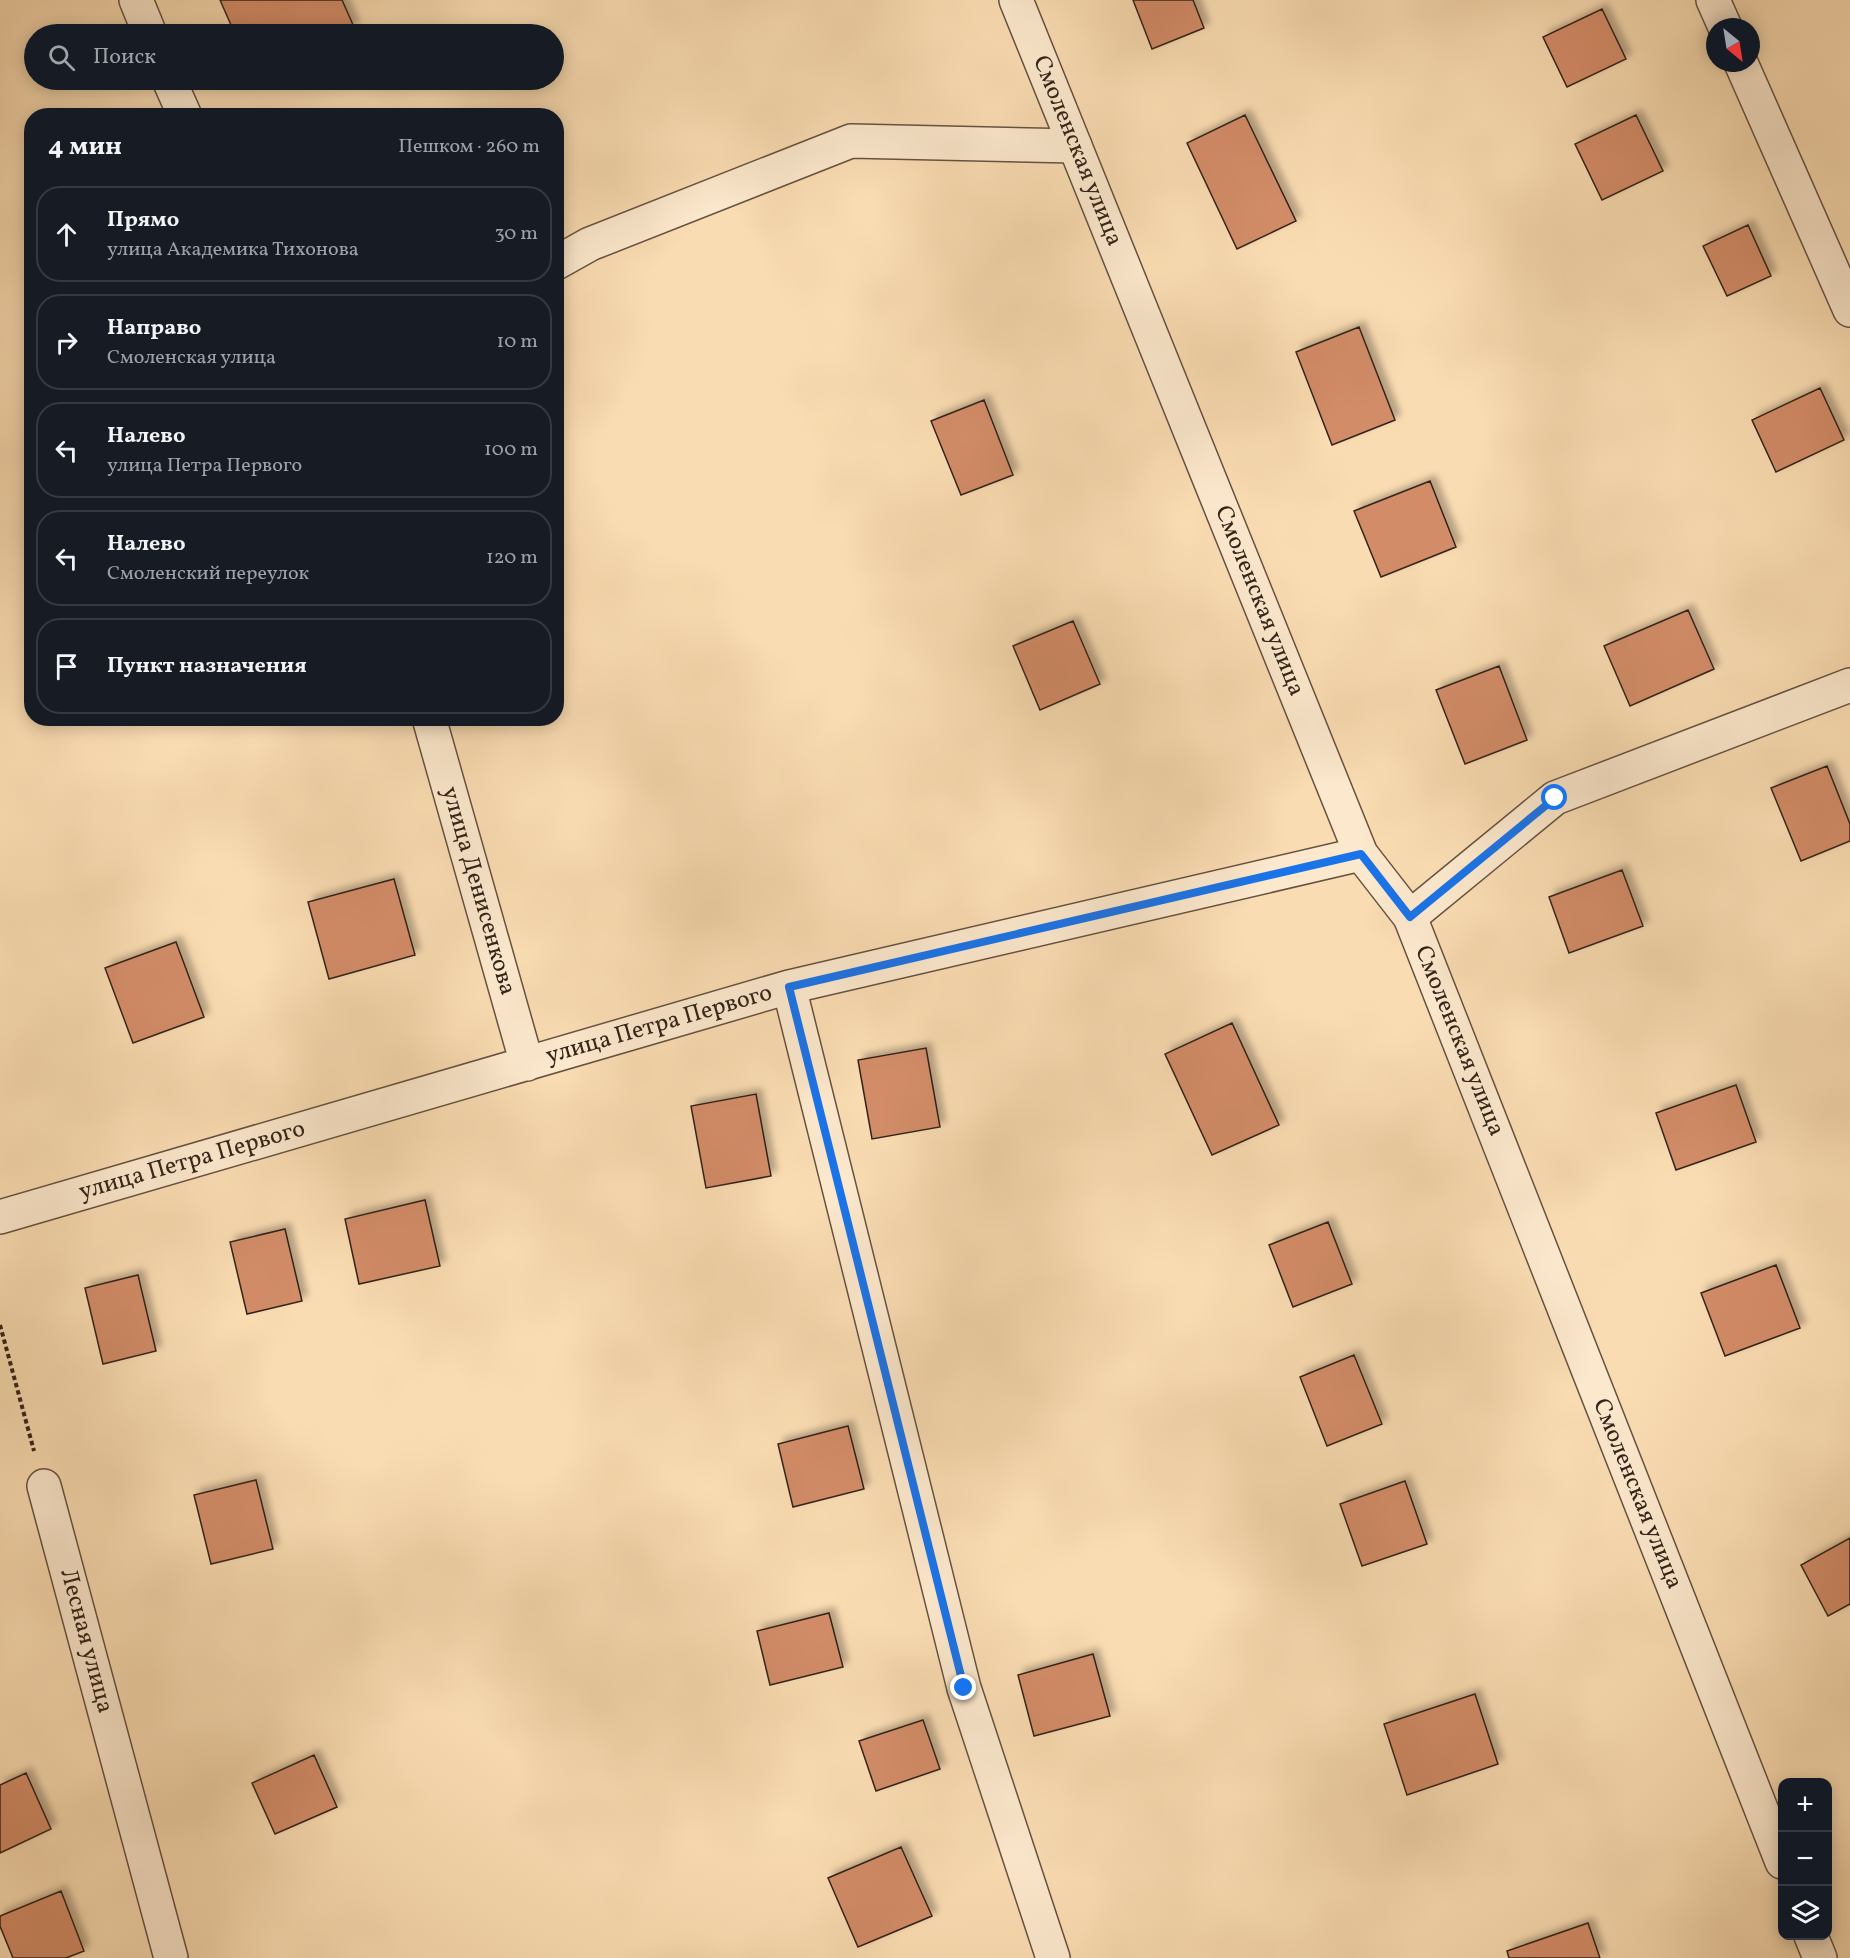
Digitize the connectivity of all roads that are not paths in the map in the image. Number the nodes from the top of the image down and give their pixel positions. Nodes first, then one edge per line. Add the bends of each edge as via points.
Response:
1 (136, 0) edge
2 (1016, 0) edge
3 (1713, 0) edge
4 (1721, 18) edge
5 (146, 24) edge
6 (1745, 72) edge
7 (173, 90) edge
8 (181, 108) edge
9 (1075, 146) junction
10 (564, 259) edge
11 (1850, 310) edge
12 (1850, 686) edge
13 (431, 726) edge
14 (1361, 854) junction
15 (1410, 917) junction
16 (789, 987) junction
17 (526, 1064) junction
18 (0, 1217) edge
19 (44, 1486) road end
20 (1778, 1852) edge
21 (1813, 1940) edge
22 (171, 1958) edge
23 (1053, 1958) edge
24 (1820, 1958) edge

1 - 5 street
2 - 9 street, Смоленская улица
3 - 4 street
6 - 11 street
7 - 8 street
9 - 10 street via 851,141 590,244
9 - 14 street, Смоленская улица
12 - 15 street via 1555,798
13 - 17 street, улица Денисенкова
14 - 15 street, Смоленская улица
14 - 16 street, улица Петра Первого
15 - 20 street, Смоленская улица
16 - 17 street, улица Петра Первого
16 - 23 street via 964,1688
17 - 18 street, улица Петра Первого
19 - 22 street, Лесная улица
21 - 24 street

